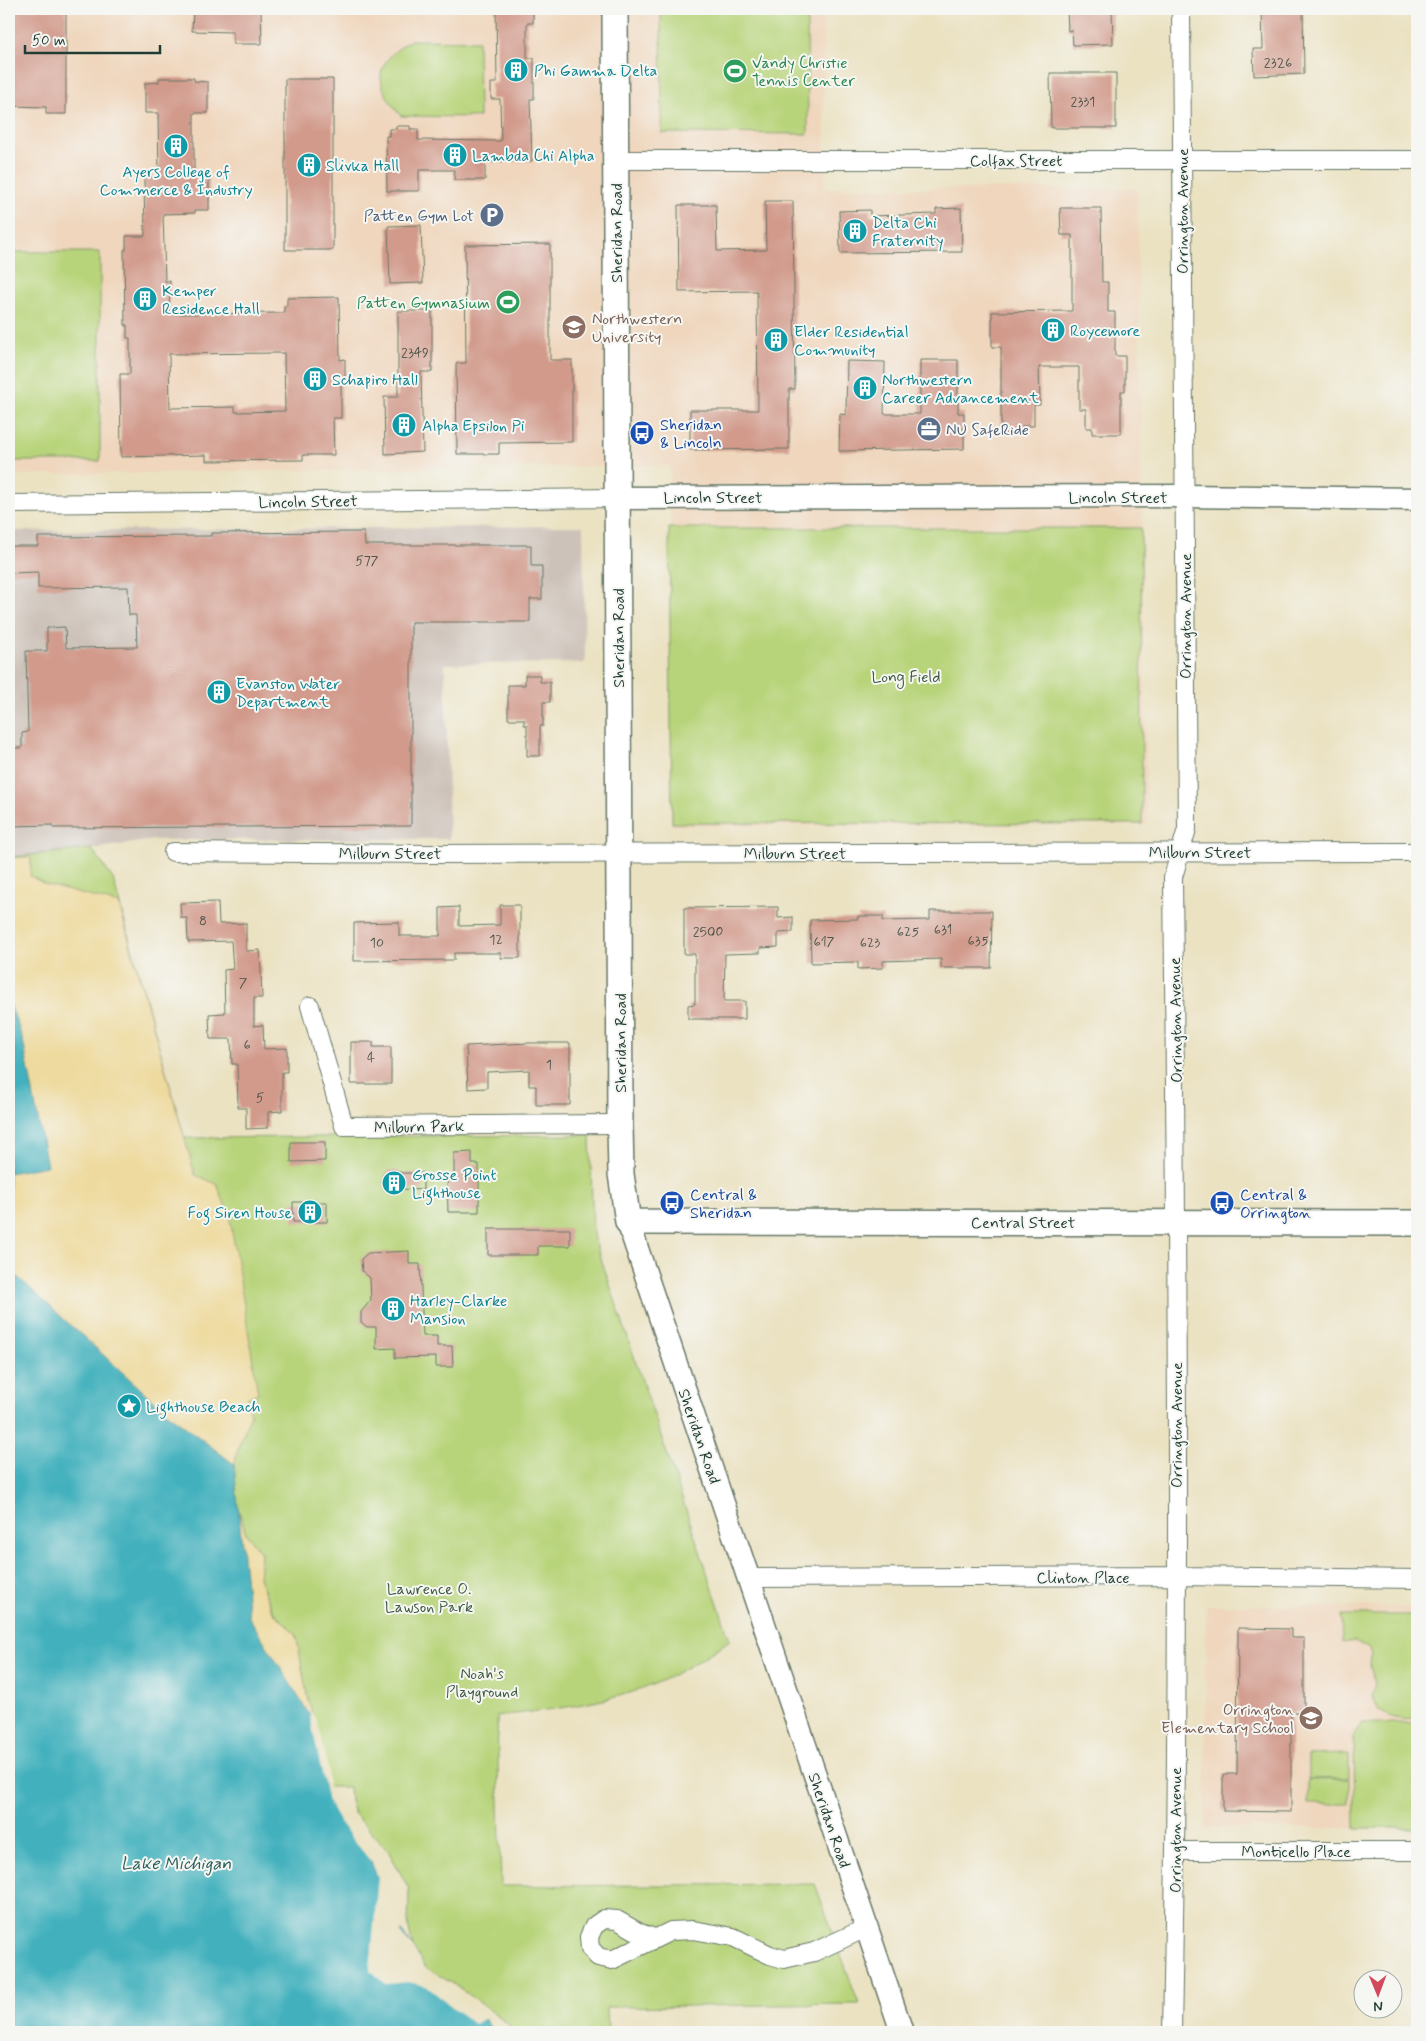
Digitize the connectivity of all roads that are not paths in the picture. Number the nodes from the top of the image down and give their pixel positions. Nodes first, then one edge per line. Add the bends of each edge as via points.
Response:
1 (615, 9) edge
2 (1181, 9) edge
3 (615, 160) junction
4 (1182, 160) junction
5 (1417, 160) edge
6 (1184, 496) junction
7 (617, 498) junction
8 (1417, 498) edge
9 (9, 504) edge
10 (173, 852) dead end
11 (1180, 852) junction
12 (1417, 852) edge
13 (619, 854) junction
14 (310, 1006) dead end
15 (620, 1124) junction
16 (628, 1222) junction
17 (1177, 1223) junction
18 (1417, 1223) edge
19 (1176, 1576) junction
20 (748, 1578) junction
21 (1417, 1579) edge
22 (1176, 1851) junction
23 (1417, 1851) edge
24 (866, 1928) junction
25 (654, 1938) dead end
26 (902, 2032) edge
27 (1172, 2032) edge

1 - 3 main road, Sheridan Road
2 - 4 street, Orrington Avenue
3 - 4 street, Colfax Street
3 - 7 main road, Sheridan Road
4 - 5 street, Colfax Street
4 - 6 street, Orrington Avenue
6 - 7 street, Lincoln Street
6 - 8 street, Lincoln Street
6 - 11 street, Orrington Avenue via 1187,829
7 - 9 street, Lincoln Street
7 - 13 main road, Sheridan Road
10 - 13 street, Milburn Street
11 - 12 street, Milburn Street
11 - 13 street, Milburn Street
11 - 17 street, Orrington Avenue via 1173,877
13 - 15 main road, Sheridan Road
14 - 15 street, Milburn Park via 344,1126
15 - 16 main road, Sheridan Road via 621,1174
16 - 17 main road, Central Street
16 - 20 street, Sheridan Road
17 - 18 main road, Central Street
17 - 19 street, Orrington Avenue
19 - 20 street, Clinton Place
19 - 21 street, Clinton Place
19 - 22 street, Orrington Avenue
20 - 24 street, Sheridan Road
22 - 23 street, Monticello Place
22 - 27 street, Orrington Avenue
24 - 25 street via 814,1952 784,1958 770,1955 734,1937 715,1933 671,1931
24 - 26 street, Sheridan Road

